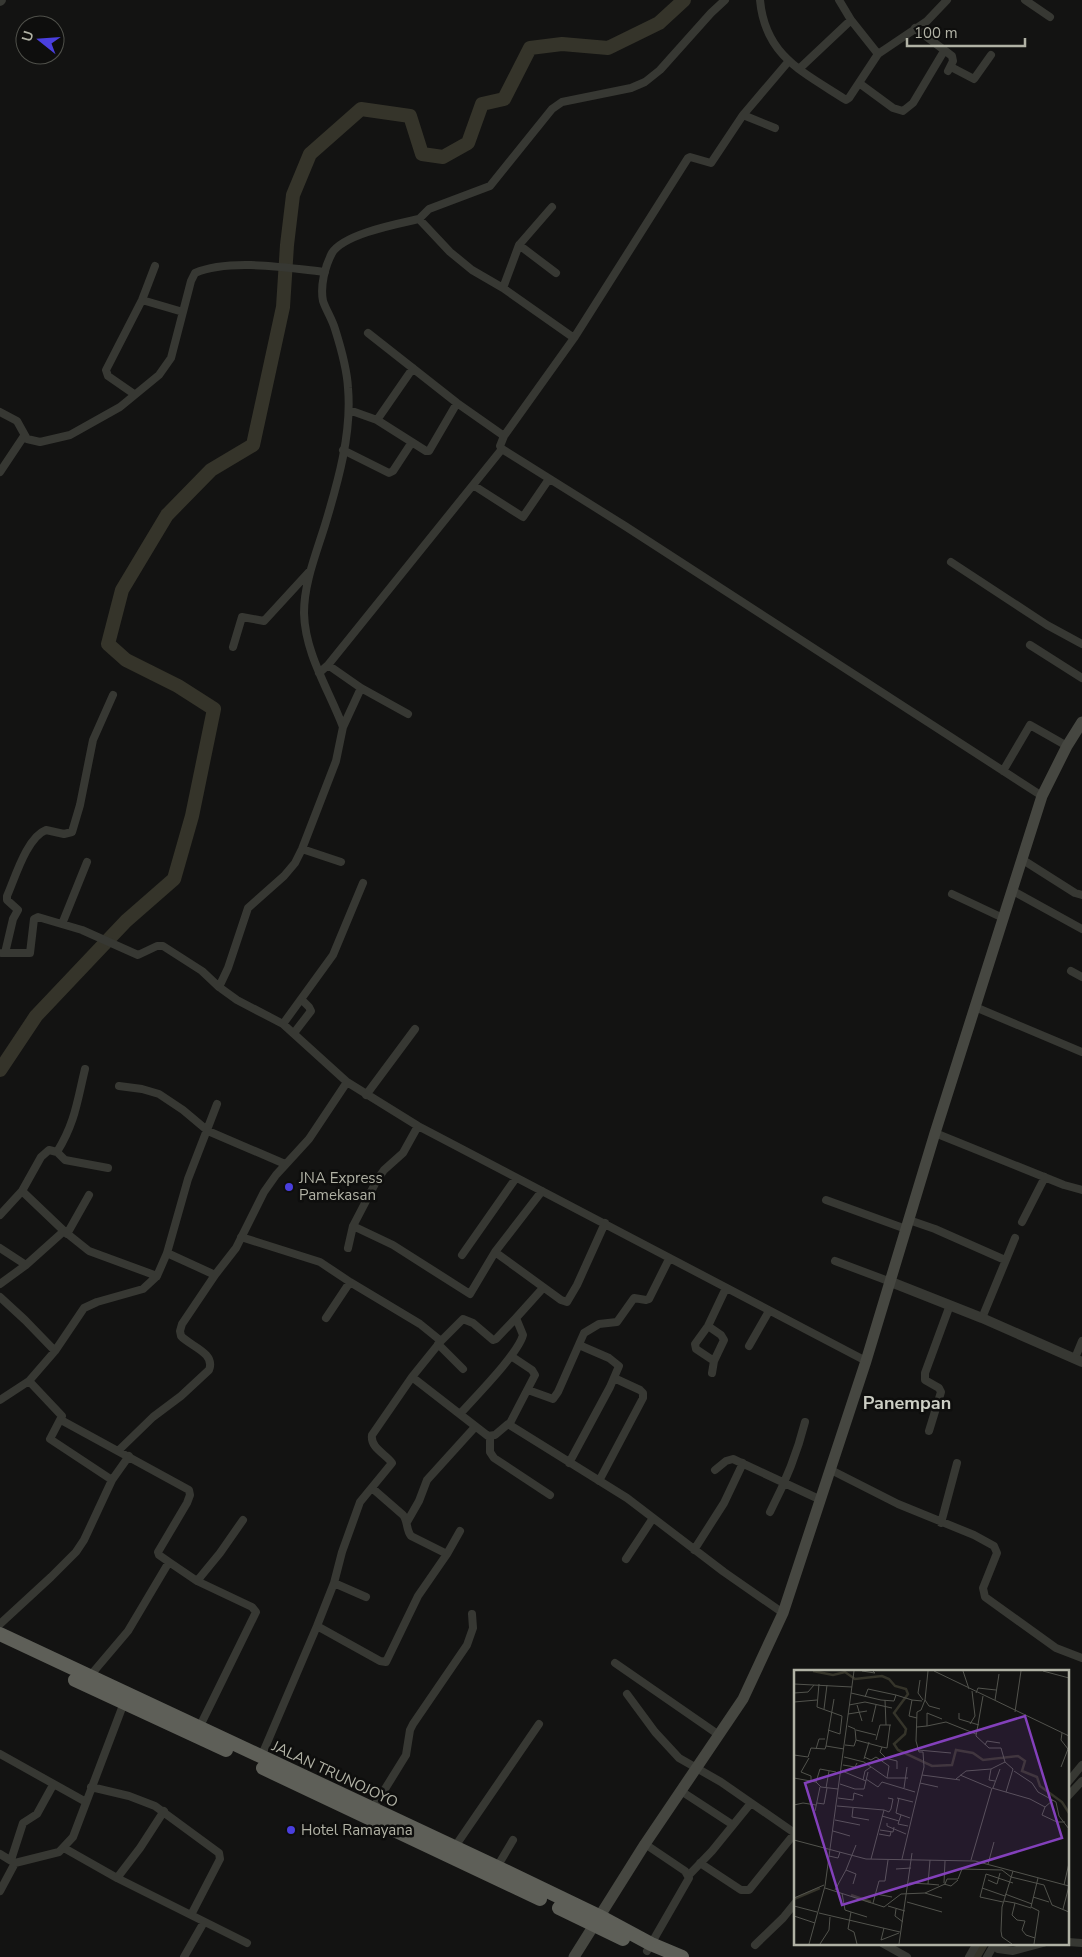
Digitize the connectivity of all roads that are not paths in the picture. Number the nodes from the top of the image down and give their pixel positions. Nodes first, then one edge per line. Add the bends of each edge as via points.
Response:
1 (725, 0) edge
2 (760, 0) edge
3 (839, 0) edge
4 (947, 0) edge
5 (1024, 0) edge
6 (1050, 17) dead end
7 (852, 20) junction
8 (915, 28) junction
9 (944, 51) junction
10 (878, 54) junction
11 (991, 56) dead end
12 (788, 62) junction
13 (798, 69) junction
14 (859, 83) junction
15 (743, 115) junction
16 (775, 128) dead end
17 (552, 207) dead end
18 (418, 220) junction
19 (519, 245) junction
20 (155, 266) dead end
21 (325, 272) junction
22 (556, 273) dead end
23 (503, 288) junction
24 (142, 300) junction
25 (183, 312) junction
26 (368, 334) dead end
27 (574, 338) junction
28 (413, 368) junction
29 (134, 394) junction
30 (457, 403) junction
31 (349, 410) junction
32 (0, 412) edge
33 (377, 420) junction
34 (24, 436) junction
35 (504, 436) junction
36 (412, 442) junction
37 (502, 449) junction
38 (343, 450) junction
39 (0, 472) edge
40 (549, 479) junction
41 (473, 485) junction
42 (951, 562) dead end
43 (310, 572) junction
44 (1082, 644) edge
45 (1030, 645) dead end
46 (233, 647) dead end
47 (328, 665) junction
48 (319, 673) junction
49 (1082, 678) edge
50 (361, 688) junction
51 (113, 694) dead end
52 (408, 714) dead end
53 (1082, 722) edge
54 (343, 727) junction
55 (1067, 746) junction
56 (1003, 771) junction
57 (1042, 796) junction
58 (302, 849) junction
59 (1023, 860) junction
60 (87, 862) dead end
61 (341, 862) dead end
62 (363, 883) dead end
63 (1013, 891) junction
64 (952, 894) dead end
65 (1082, 895) edge
66 (1003, 918) junction
67 (62, 924) junction
68 (1082, 929) edge
69 (2, 953) edge
70 (1071, 971) dead end
71 (1082, 977) edge
72 (219, 987) junction
73 (301, 999) junction
74 (975, 1007) junction
75 (283, 1024) junction
76 (415, 1029) dead end
77 (294, 1033) junction
78 (1082, 1052) edge
79 (85, 1069) dead end
80 (347, 1082) junction
81 (119, 1086) dead end
82 (366, 1095) junction
83 (217, 1104) dead end
84 (418, 1126) junction
85 (208, 1131) junction
86 (935, 1133) junction
87 (57, 1152) junction
88 (285, 1164) junction
89 (108, 1168) dead end
90 (1045, 1177) junction
91 (516, 1178) junction
92 (1082, 1190) edge
93 (22, 1191) junction
94 (542, 1191) junction
95 (88, 1195) dead end
96 (826, 1200) dead end
97 (0, 1215) edge
98 (1022, 1222) dead end
99 (605, 1223) junction
100 (907, 1225) junction
101 (353, 1226) junction
102 (66, 1232) junction
103 (241, 1237) junction
104 (1014, 1238) dead end
105 (0, 1248) edge
106 (348, 1248) dead end
107 (495, 1252) junction
108 (167, 1253) junction
109 (462, 1255) dead end
110 (669, 1258) junction
111 (1005, 1260) junction
112 (835, 1261) dead end
113 (26, 1264) junction
114 (215, 1275) junction
115 (157, 1276) junction
116 (350, 1282) junction
117 (891, 1282) junction
118 (0, 1284) edge
119 (543, 1288) junction
120 (726, 1288) junction
121 (0, 1297) edge
122 (950, 1305) junction
123 (769, 1311) junction
124 (326, 1318) dead end
125 (516, 1318) junction
126 (982, 1318) junction
127 (708, 1326) junction
128 (1082, 1341) edge
129 (440, 1343) junction
130 (579, 1345) junction
131 (749, 1346) dead end
132 (55, 1351) junction
133 (511, 1356) junction
134 (1078, 1360) edge
135 (714, 1361) junction
136 (866, 1361) junction
137 (462, 1369) dead end
138 (712, 1373) dead end
139 (412, 1377) junction
140 (614, 1378) junction
141 (30, 1381) junction
142 (528, 1390) junction
143 (0, 1400) edge
144 (460, 1414) junction
145 (61, 1420) junction
146 (805, 1422) dead end
147 (509, 1424) junction
148 (476, 1426) junction
149 (929, 1431) dead end
150 (490, 1437) junction
151 (119, 1450) junction
152 (129, 1456) junction
153 (569, 1463) junction
154 (743, 1463) junction
155 (956, 1463) dead end
156 (715, 1470) dead end
157 (831, 1470) junction
158 (112, 1480) junction
159 (599, 1481) junction
160 (784, 1484) junction
161 (372, 1488) junction
162 (550, 1495) dead end
163 (821, 1500) junction
164 (770, 1512) dead end
165 (653, 1518) junction
166 (244, 1520) dead end
167 (407, 1522) junction
168 (941, 1523) junction
169 (460, 1531) dead end
170 (694, 1550) junction
171 (447, 1554) junction
172 (626, 1559) dead end
173 (169, 1562) junction
174 (197, 1581) junction
175 (334, 1582) junction
176 (366, 1597) dead end
177 (783, 1612) junction
178 (472, 1614) dead end
179 (0, 1624) edge
180 (317, 1626) junction
181 (0, 1634) edge
182 (0, 1644) edge
183 (1081, 1655) edge
184 (615, 1663) dead end
185 (90, 1677) junction
186 (627, 1694) dead end
187 (124, 1705) junction
188 (539, 1724) dead end
189 (199, 1728) junction
190 (719, 1734) junction
191 (0, 1754) edge
192 (261, 1757) junction
193 (1082, 1766) edge
194 (696, 1767) junction
195 (1070, 1780) edge
196 (1082, 1781) edge
197 (53, 1785) junction
198 (91, 1787) junction
199 (680, 1791) junction
200 (1070, 1794) edge
201 (86, 1802) junction
202 (751, 1803) junction
203 (372, 1810) junction
204 (164, 1811) junction
205 (733, 1825) junction
206 (794, 1832) edge
207 (794, 1834) edge
208 (513, 1840) dead end
209 (644, 1844) junction
210 (64, 1848) junction
211 (454, 1848) junction
212 (0, 1854) edge
213 (13, 1862) junction
214 (700, 1863) junction
215 (497, 1867) junction
216 (688, 1876) junction
217 (117, 1878) junction
218 (0, 1892) edge
219 (794, 1904) edge
220 (191, 1915) junction
221 (596, 1920) junction
222 (204, 1922) junction
223 (247, 1943) dead end
224 (884, 1944) edge
225 (977, 1944) edge
226 (994, 1944) edge
227 (1040, 1944) edge
228 (756, 1945) dead end
229 (653, 1951) edge
230 (184, 1957) edge
231 (574, 1957) edge
232 (682, 1957) edge
233 (907, 1957) edge
234 (969, 1957) edge
235 (987, 1957) edge

1 - 18 street via 651,78 631,88 562,102 552,110 493,184 429,209
2 - 12 street via 769,36
3 - 7 street
4 - 8 street
5 - 6 street
7 - 10 street
7 - 13 street
8 - 9 street
8 - 10 street
9 - 11 street via 953,57 950,69 974,79
9 - 14 street via 912,103 903,111 893,108
10 - 14 street
12 - 13 street
12 - 15 street
13 - 14 street via 846,100
15 - 16 street
15 - 27 street via 711,163 688,158
17 - 19 street
18 - 21 street via 379,228 345,242 333,251
18 - 23 street via 472,270
19 - 22 street
19 - 23 street
20 - 24 street
21 - 25 street via 276,266 226,267 195,273
21 - 31 street via 324,301 342,350
23 - 27 street
24 - 25 street
24 - 29 street via 106,372
25 - 29 street via 168,364
26 - 28 street
27 - 35 street
28 - 30 street
28 - 33 street
29 - 34 street via 106,416 70,435 40,442
30 - 35 street
30 - 36 street via 429,450 425,451
31 - 33 street
31 - 38 street
32 - 34 street via 17,421
33 - 36 street
34 - 39 street
35 - 37 street via 500,442
36 - 38 street via 389,473
37 - 40 street
37 - 41 street
38 - 43 street
40 - 41 street via 523,517
40 - 56 street
41 - 47 street
42 - 44 street
43 - 46 street via 264,621 242,617
43 - 48 street via 304,613
45 - 49 street
47 - 48 street
47 - 50 street
48 - 54 street
50 - 52 street
50 - 54 street
51 - 69 street via 93,740 72,832 46,830 27,849 7,896 18,910
53 - 55 main road
54 - 58 street via 336,761
55 - 56 street via 1030,725
55 - 57 main road
56 - 57 street
57 - 59 main road
58 - 61 street
58 - 72 street via 284,876 248,908
59 - 63 main road
59 - 65 street
60 - 67 street
62 - 73 street via 333,955
63 - 66 main road
63 - 68 street
64 - 66 street
66 - 74 main road
67 - 69 street via 36,918 30,953
67 - 72 street via 139,955 164,946 202,970
70 - 71 street
72 - 75 street
73 - 75 street
73 - 77 street via 311,1011
74 - 78 street
74 - 86 main road
75 - 77 street
76 - 82 street
77 - 80 street
79 - 87 street via 75,1116
80 - 82 street
80 - 88 street via 310,1139
81 - 85 street via 159,1094
82 - 84 street
83 - 85 street
84 - 91 street
84 - 101 street via 403,1153 381,1174
85 - 88 street
85 - 108 street via 188,1180
86 - 90 street
86 - 100 main road
87 - 89 street via 65,1160
87 - 93 street via 45,1152
88 - 103 street via 264,1192
90 - 92 street
90 - 98 street
91 - 94 street
91 - 109 street
93 - 97 street
93 - 102 street
94 - 99 street
94 - 107 street
95 - 102 street
96 - 100 street
99 - 110 street
99 - 119 street via 568,1301 564,1302
100 - 111 street via 942,1232
100 - 117 main road
101 - 106 street
101 - 107 street via 393,1245 469,1294
102 - 113 street
102 - 115 street via 89,1251
103 - 114 street via 229,1259
103 - 116 street via 320,1262
104 - 111 street
105 - 113 street
107 - 119 street
108 - 114 street
108 - 115 street
110 - 120 street
110 - 130 street via 650,1299 634,1298 618,1321 589,1329
111 - 126 street
112 - 117 street
113 - 118 street
114 - 151 street via 180,1331 184,1340 208,1357 208,1370
115 - 132 street via 143,1289 84,1308
116 - 124 street
116 - 129 street via 420,1324
117 - 122 street
117 - 136 main road
119 - 125 street
120 - 123 street
120 - 127 street
121 - 132 street
122 - 126 street
122 - 149 street via 924,1373 925,1380 940,1392
123 - 131 street
123 - 136 street
125 - 129 street via 494,1340 463,1319
125 - 133 street via 524,1335
126 - 134 street
127 - 135 street via 724,1340
127 - 135 street via 696,1341 695,1348
128 - 134 street
129 - 137 street
129 - 139 street
130 - 140 street via 618,1364
130 - 142 street via 553,1399
132 - 141 street
133 - 142 street via 534,1372
133 - 144 street
135 - 138 street
136 - 157 main road
139 - 144 street
139 - 161 street via 371,1436 377,1449 392,1462
140 - 153 street
140 - 159 street via 640,1390 643,1395
141 - 143 street
141 - 145 street via 61,1414
142 - 147 street
144 - 148 street
145 - 151 street
145 - 158 street via 50,1439
146 - 160 street
147 - 150 street
147 - 153 street
148 - 150 street
148 - 167 street via 426,1481
150 - 162 street via 490,1452 494,1458
151 - 152 street
152 - 158 street
152 - 173 street via 190,1490 185,1507 158,1552
153 - 159 street
154 - 156 street via 730,1459
154 - 160 street
154 - 170 street via 724,1503
155 - 168 street
157 - 163 main road
157 - 168 street
158 - 179 street via 76,1552
159 - 165 street
160 - 163 street
160 - 164 street
161 - 167 street
161 - 175 street via 360,1502
163 - 177 main road
165 - 170 street
165 - 172 street
166 - 174 street
167 - 171 street via 411,1536
168 - 183 street via 974,1535 996,1549 983,1588 985,1597 1056,1648
169 - 171 street
170 - 177 street
171 - 180 street via 418,1596 386,1662
173 - 174 street
173 - 185 street via 128,1631
174 - 189 street via 256,1611
175 - 176 street
175 - 180 street
177 - 190 main road via 743,1699
178 - 203 street via 467,1645 412,1724 406,1755
180 - 192 street
181 - 185 highway, JALAN TRUNOJOYO
182 - 187 highway, JALAN TRUNOJOYO
184 - 190 street
185 - 187 highway, JALAN TRUNOJOYO
186 - 194 street via 673,1752
187 - 189 highway, JALAN TRUNOJOYO
187 - 198 street
187 - 221 highway, JALAN TRUNOJOYO
188 - 211 street
189 - 192 highway, JALAN TRUNOJOYO
190 - 194 main road
191 - 197 street
192 - 203 highway, JALAN TRUNOJOYO
193 - 195 street
194 - 199 main road
194 - 202 street
196 - 200 street
197 - 201 street
197 - 213 street via 39,1812 23,1823
198 - 201 street
198 - 204 street via 145,1801
199 - 205 street
199 - 209 main road
201 - 210 street via 73,1837
202 - 205 street
202 - 206 street
203 - 211 highway, JALAN TRUNOJOYO
204 - 217 street
204 - 220 street via 220,1855
205 - 214 street
207 - 214 street via 749,1890 741,1890
208 - 215 street
209 - 216 street
209 - 221 main road
210 - 213 street via 51,1855
210 - 217 street
211 - 215 highway, JALAN TRUNOJOYO
212 - 213 street
213 - 218 street
214 - 216 street
215 - 221 highway, JALAN TRUNOJOYO
216 - 229 street
217 - 220 street
219 - 228 street
220 - 222 street
221 - 229 highway, JALAN TRUNOJOYO
221 - 231 main road
222 - 223 street
222 - 230 street
224 - 233 street
225 - 234 street
226 - 227 street via 998,1950 1013,1952
226 - 235 street
229 - 232 highway, JALAN TRUNOJOYO

